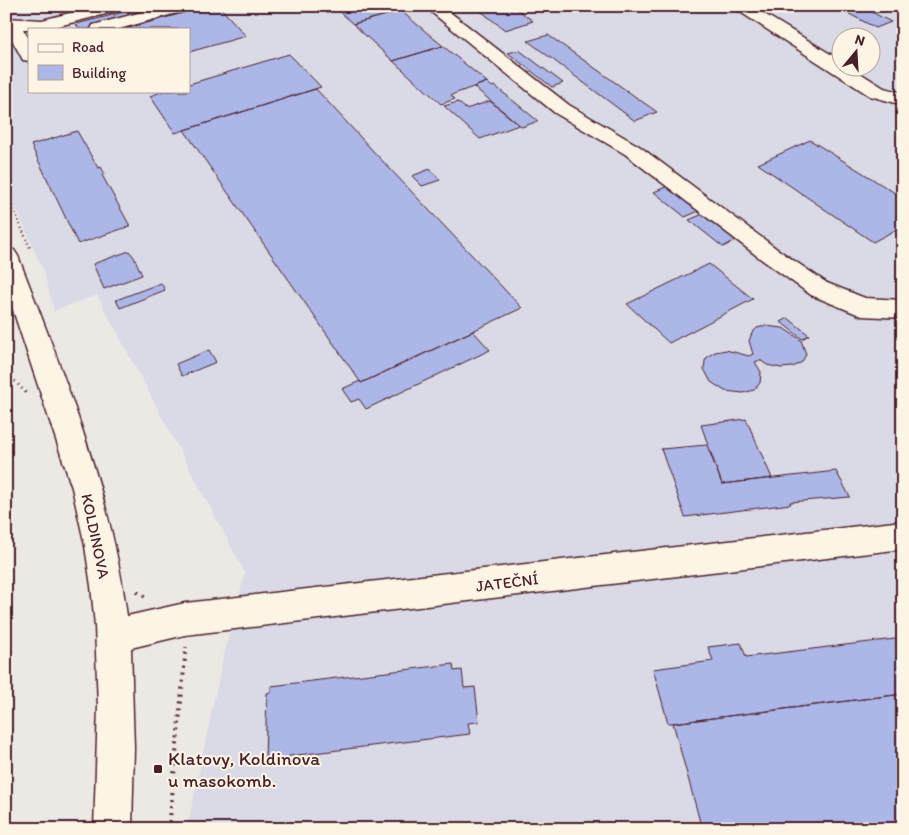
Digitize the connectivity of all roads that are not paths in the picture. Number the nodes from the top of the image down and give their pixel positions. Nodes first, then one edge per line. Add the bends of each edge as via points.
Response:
1 (119, 6) edge
2 (185, 6) edge
3 (432, 6) edge
4 (739, 6) edge
5 (9, 24) edge
6 (103, 28) edge
7 (27, 50) edge
8 (903, 99) edge
9 (6, 256) edge
10 (903, 309) edge
11 (903, 535) edge
12 (113, 636) junction
13 (113, 829) edge

1 - 5 street via 42,25
2 - 6 street
3 - 10 street via 562,109 632,150 819,289 862,307
4 - 8 street via 877,92
5 - 7 street
9 - 12 street, KOLDINOVA via 44,357 92,505
11 - 12 street, JATEČNÍ via 186,619
12 - 13 street, KOLDINOVA via 117,754

